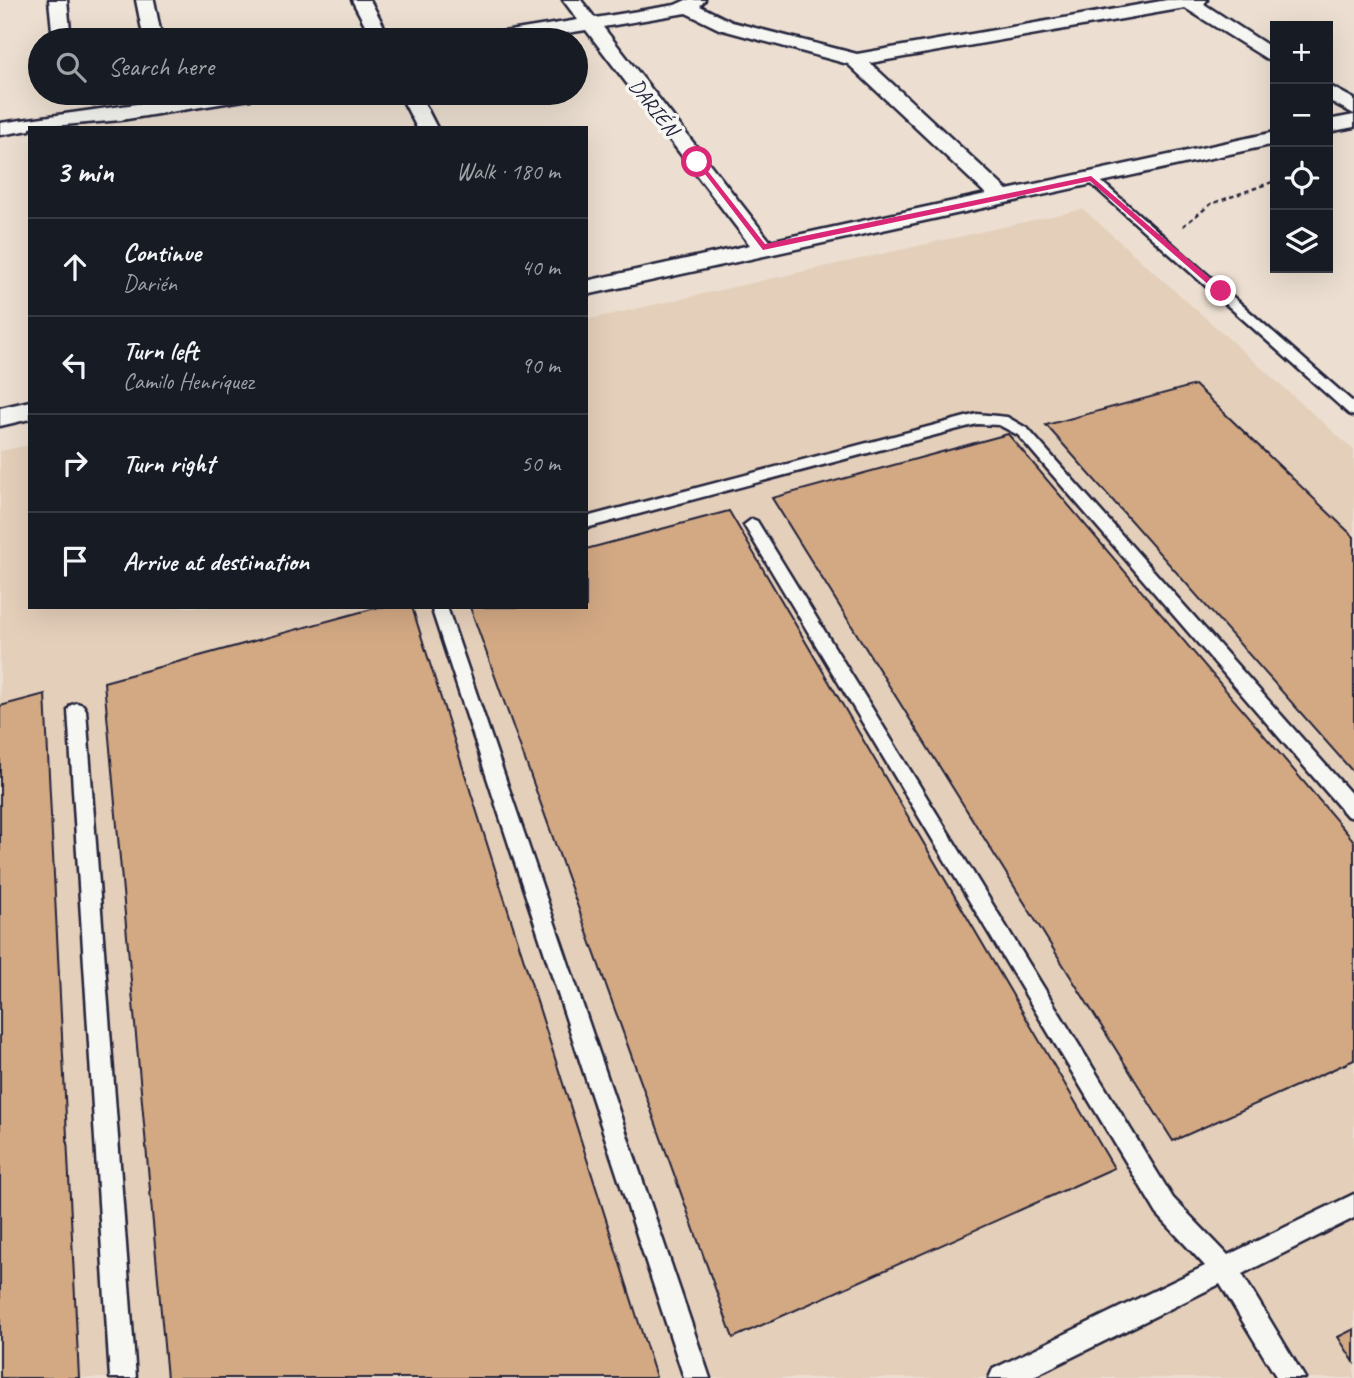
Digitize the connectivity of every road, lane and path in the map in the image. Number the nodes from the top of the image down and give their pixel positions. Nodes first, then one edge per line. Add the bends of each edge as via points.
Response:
1 (58, 0) edge
2 (145, 0) edge
3 (361, 0) edge
4 (572, 0) edge
5 (1211, 0) edge
6 (1191, 1) edge
7 (720, 5) dead end
8 (696, 8) edge
9 (61, 28) edge
10 (151, 28) edge
11 (376, 28) edge
12 (595, 29) junction
13 (588, 30) edge
14 (588, 32) edge
15 (1270, 37) edge
16 (1270, 55) edge
17 (855, 61) junction
18 (1333, 76) edge
19 (1354, 89) edge
20 (1333, 94) edge
21 (69, 105) edge
22 (146, 105) edge
23 (170, 105) edge
24 (415, 105) edge
25 (1354, 108) edge
26 (1354, 121) edge
27 (71, 123) edge
28 (1333, 125) edge
29 (36, 126) edge
30 (173, 126) edge
31 (426, 126) edge
32 (28, 127) edge
33 (0, 129) edge
34 (1270, 139) edge
35 (1091, 178) junction
36 (1270, 183) edge
37 (1002, 197) junction
38 (1164, 240) junction
39 (763, 247) junction
40 (588, 288) edge
41 (28, 410) edge
42 (1354, 411) edge
43 (0, 417) edge
44 (588, 522) edge
45 (752, 525) dead end
46 (440, 609) edge
47 (77, 710) dead end
48 (1354, 810) edge
49 (1354, 1206) edge
50 (1226, 1269) junction
51 (123, 1378) edge
52 (697, 1378) edge
53 (1002, 1378) edge
54 (1292, 1378) edge

1 - 9 street
2 - 10 street
3 - 11 street
4 - 12 street, DARIÉN
5 - 15 street
6 - 16 street
6 - 17 street
7 - 8 street
8 - 12 street
8 - 17 street
12 - 13 street
12 - 14 street
12 - 39 street, DARIÉN
17 - 37 street
18 - 19 street
20 - 25 street
21 - 27 street
22 - 27 street
23 - 30 street
24 - 31 street
26 - 28 street
27 - 29 street
32 - 33 street
34 - 35 street
35 - 37 street
35 - 38 lane
36 - 38 path via 1212,204
37 - 39 street
38 - 42 lane
39 - 40 street
41 - 43 street
44 - 48 lane via 977,419 997,418 1023,432
45 - 50 lane via 1165,1206
46 - 52 lane
47 - 51 lane
49 - 50 lane
50 - 53 lane
50 - 54 lane

